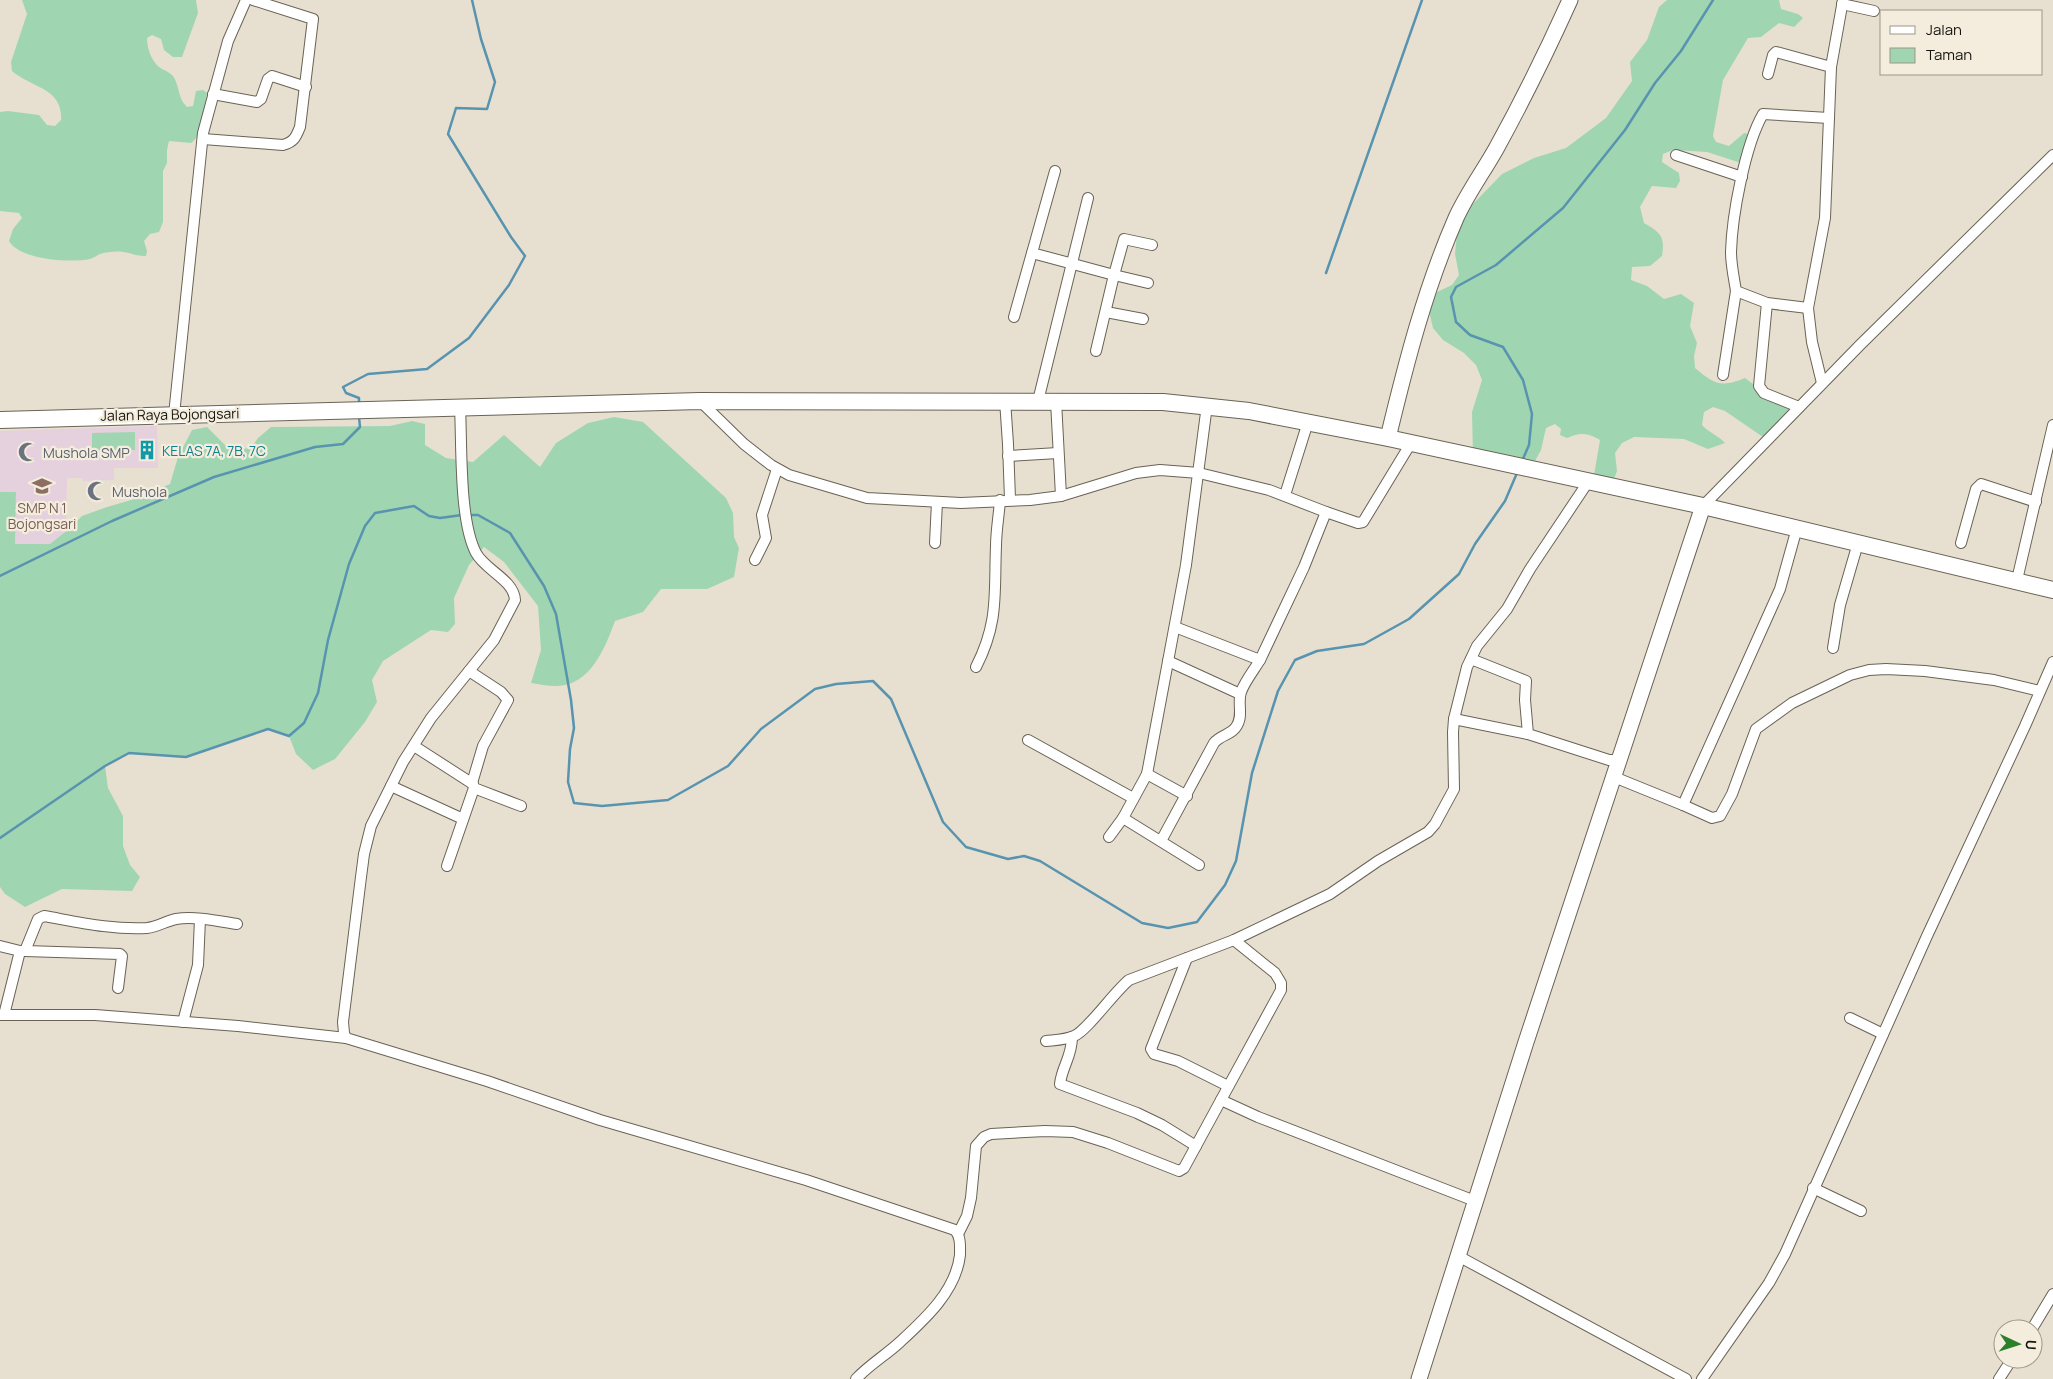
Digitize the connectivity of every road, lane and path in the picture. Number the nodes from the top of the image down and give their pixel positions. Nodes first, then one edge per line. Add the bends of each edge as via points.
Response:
1 (246, 0) edge
2 (253, 0) edge
3 (1570, 0) edge
4 (1842, 2) edge
5 (1874, 11) dead end
6 (1831, 67) junction
7 (1768, 74) dead end
8 (306, 87) junction
9 (213, 94) junction
10 (1829, 118) junction
11 (203, 139) junction
12 (1676, 155) dead end
13 (2053, 155) edge
14 (1055, 171) dead end
15 (1742, 177) junction
16 (1088, 198) dead end
17 (1152, 245) dead end
18 (1032, 253) junction
19 (1070, 264) junction
20 (1114, 275) junction
21 (1148, 282) dead end
22 (1736, 291) junction
23 (1768, 303) junction
24 (1808, 308) junction
25 (1106, 312) junction
26 (1014, 317) dead end
27 (1143, 319) dead end
28 (1096, 351) dead end
29 (1723, 375) dead end
30 (1822, 383) junction
31 (1005, 400) junction
32 (700, 401) junction
33 (1038, 401) junction
34 (1056, 401) junction
35 (1207, 405) junction
36 (460, 407) junction
37 (1799, 407) junction
38 (174, 415) junction
39 (0, 420) edge
40 (1308, 422) junction
41 (2053, 426) edge
42 (1388, 438) junction
43 (1411, 443) junction
44 (1058, 453) junction
45 (1008, 456) junction
46 (777, 469) junction
47 (1199, 473) junction
48 (1588, 482) junction
49 (1285, 495) junction
50 (1061, 496) junction
51 (1005, 500) junction
52 (937, 502) junction
53 (2036, 502) junction
54 (1703, 506) junction
55 (1326, 512) junction
56 (1797, 528) junction
57 (935, 543) dead end
58 (1858, 543) junction
59 (1961, 544) dead end
60 (755, 560) dead end
61 (2016, 580) junction
62 (2053, 590) edge
63 (1175, 627) junction
64 (1833, 648) dead end
65 (1471, 659) junction
66 (1260, 660) junction
67 (1168, 661) junction
68 (2053, 662) edge
69 (976, 667) dead end
70 (469, 671) junction
71 (2040, 691) junction
72 (1240, 694) junction
73 (1454, 719) junction
74 (1528, 734) junction
75 (1028, 740) dead end
76 (414, 746) junction
77 (1619, 760) junction
78 (1147, 774) junction
79 (1614, 777) junction
80 (391, 786) junction
81 (473, 786) junction
82 (1186, 796) junction
83 (1133, 798) junction
84 (1683, 805) junction
85 (521, 806) dead end
86 (1123, 818) junction
87 (463, 819) junction
88 (1109, 837) dead end
89 (1161, 842) junction
90 (1199, 865) dead end
91 (446, 866) dead end
92 (200, 919) junction
93 (237, 924) dead end
94 (1234, 940) junction
95 (0, 946) edge
96 (22, 951) junction
97 (1187, 958) junction
98 (118, 988) dead end
99 (2, 1015) edge
100 (1850, 1018) dead end
101 (183, 1022) junction
102 (1883, 1034) junction
103 (1072, 1037) junction
104 (346, 1038) junction
105 (1046, 1041) dead end
106 (1228, 1086) junction
107 (1221, 1100) junction
108 (1196, 1146) junction
109 (1813, 1188) junction
110 (1475, 1201) junction
111 (1861, 1211) dead end
112 (958, 1234) junction
113 (1458, 1256) junction
114 (2053, 1294) edge
115 (2038, 1319) edge
116 (856, 1379) edge
117 (1419, 1379) edge
118 (1686, 1379) edge
119 (1702, 1379) edge

1 - 9 street via 228,41
2 - 8 street via 312,19
3 - 42 street via 1542,62 1454,224 1420,315
4 - 5 street
4 - 6 street
6 - 7 street via 1776,52
6 - 10 street
8 - 9 street via 272,76 261,99 256,102
8 - 11 street via 300,127 290,143 275,146
9 - 11 street
10 - 15 street via 1763,114 1750,142
10 - 24 street via 1825,218
11 - 38 street
12 - 15 street
13 - 30 street
14 - 18 street
15 - 22 street via 1731,254
16 - 19 street
17 - 20 street via 1124,240
18 - 19 street
18 - 26 street
19 - 20 street
19 - 33 street
20 - 21 street
20 - 25 street
22 - 23 street
22 - 29 street
23 - 24 street
23 - 37 street via 1760,386 1764,393
24 - 30 street
25 - 27 street
25 - 28 street
30 - 37 street
31 - 32 main road, Jalan Raya Bojongsari
31 - 33 main road, Jalan Raya Bojongsari
31 - 45 street
32 - 36 main road, Jalan Raya Bojongsari
32 - 46 street via 744,444
33 - 34 main road, Jalan Raya Bojongsari
34 - 35 main road, Jalan Raya Bojongsari
34 - 44 street
35 - 40 main road, Jalan Raya Bojongsari
35 - 47 street
36 - 38 main road, Jalan Raya Bojongsari
36 - 70 street via 467,524 476,553 511,590 514,600 494,640
37 - 54 street
38 - 39 main road, Jalan Raya Bojongsari
40 - 42 main road, Jalan Raya Bojongsari
40 - 49 street
41 - 53 street
42 - 43 main road, Jalan Raya Bojongsari
43 - 48 main road, Jalan Raya Bojongsari
43 - 55 street via 1363,522
44 - 45 street
44 - 50 street
45 - 51 street
46 - 52 street via 867,498
46 - 60 street via 762,515 766,538
47 - 49 street
47 - 50 street via 1160,470 1136,473
47 - 63 street
48 - 54 main road, Jalan Raya Bojongsari
48 - 65 street
49 - 55 street
50 - 51 street
51 - 52 street
51 - 69 street via 996,540 995,607 989,640
52 - 57 street
53 - 59 street via 1981,484 1976,489
53 - 61 street
54 - 56 main road, Jalan Raya Bojongsari
54 - 77 street
55 - 66 street
56 - 58 main road, Jalan Raya Bojongsari
56 - 84 street via 1780,589
58 - 61 main road, Jalan Raya Bojongsari
58 - 64 street via 1840,605
61 - 62 main road, Jalan Raya Bojongsari
63 - 66 street
63 - 67 street
65 - 73 street
65 - 74 street via 1526,681
66 - 72 street
67 - 72 street
67 - 78 street
68 - 71 street
70 - 76 street via 431,718
70 - 81 street via 508,700 483,746
71 - 84 street via 1994,680 1925,671 1877,669 1850,675 1792,703 1756,729 1732,794 1720,816 1712,818
71 - 102 street
72 - 82 street via 1238,725 1214,743
73 - 74 street
73 - 94 street via 1454,788 1428,832 1330,894
74 - 77 street via 1609,760
75 - 83 street
76 - 80 street
76 - 81 street
77 - 79 street
78 - 82 street
78 - 83 street
79 - 84 street
79 - 110 street
80 - 87 street
80 - 104 street via 371,826 364,854 343,1022
81 - 85 street
81 - 87 street
82 - 89 street
83 - 86 street
86 - 88 street
86 - 89 street
87 - 91 street
89 - 90 street
92 - 93 street
92 - 96 street via 176,919 148,928 98,926 44,916 38,919
92 - 101 street via 198,965
94 - 97 street
94 - 106 street via 1275,973 1282,986
95 - 96 street
96 - 98 street via 120,954
96 - 99 street
97 - 103 street via 1129,980 1119,987 1080,1033
97 - 106 street via 1152,1052
99 - 101 street via 94,1015
100 - 102 street
101 - 104 street
102 - 109 street
103 - 105 street
103 - 108 street via 1070,1059 1064,1066 1060,1084 1137,1113
104 - 112 street via 600,1120 806,1180 950,1228
106 - 107 street
107 - 108 street
107 - 110 street
108 - 112 street via 1179,1171 1072,1132 984,1136 976,1146 971,1198
109 - 111 street
109 - 119 street via 1769,1283
110 - 113 street
112 - 116 street via 959,1265 950,1287 900,1343
113 - 117 street
113 - 118 street
114 - 115 street

